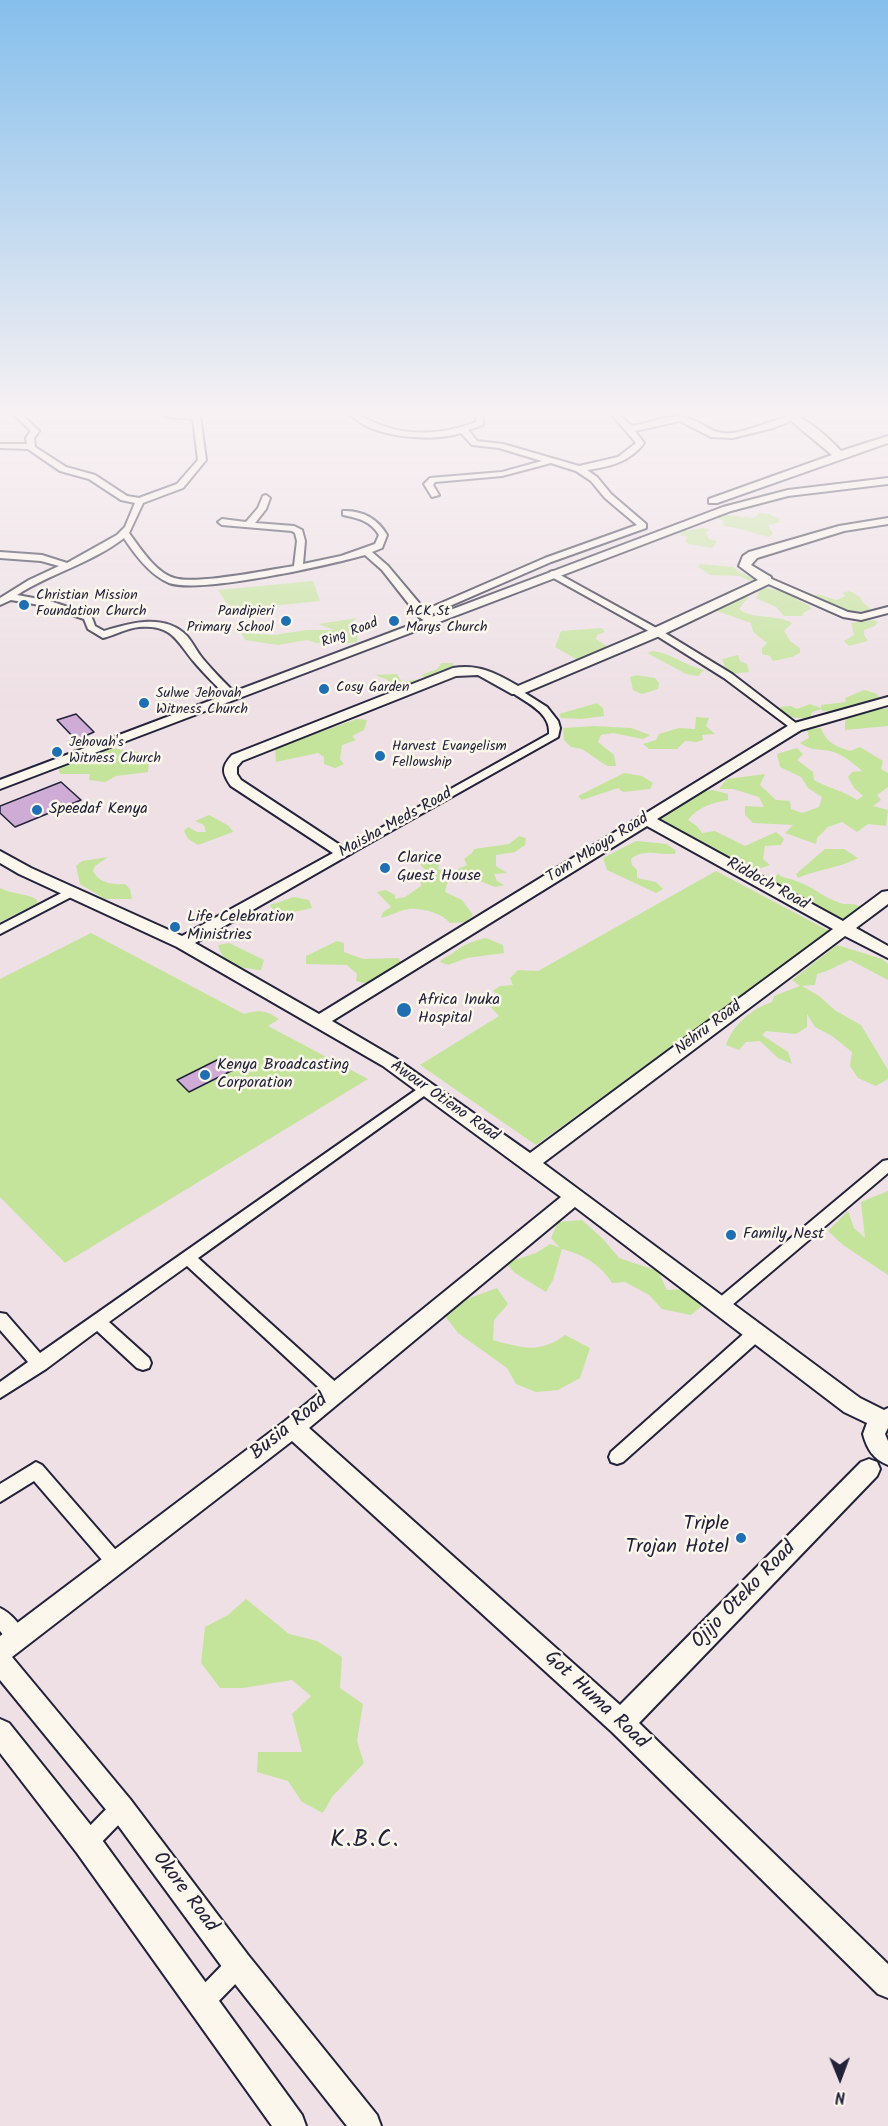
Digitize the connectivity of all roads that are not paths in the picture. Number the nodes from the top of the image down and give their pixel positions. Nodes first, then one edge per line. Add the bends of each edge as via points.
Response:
1 (133, 514) edge
2 (257, 514) edge
3 (350, 514) edge
4 (633, 514) edge
5 (703, 514) edge
6 (888, 521) edge
7 (222, 522) dead end
8 (248, 525) junction
9 (652, 528) junction
10 (125, 533) junction
11 (368, 553) junction
12 (0, 555) edge
13 (67, 566) junction
14 (298, 567) junction
15 (553, 574) junction
16 (767, 580) junction
17 (10, 597) junction
18 (0, 602) edge
19 (888, 609) edge
20 (426, 618) junction
21 (657, 632) junction
22 (517, 691) junction
23 (231, 695) junction
24 (888, 701) edge
25 (796, 727) junction
26 (0, 784) edge
27 (646, 819) junction
28 (344, 853) junction
29 (0, 856) edge
30 (71, 892) junction
31 (888, 896) edge
32 (844, 928) junction
33 (0, 930) edge
34 (183, 943) junction
35 (888, 952) edge
36 (320, 1021) junction
37 (426, 1088) junction
38 (530, 1162) junction
39 (888, 1165) edge
40 (574, 1197) junction
41 (188, 1258) junction
42 (719, 1307) junction
43 (0, 1319) edge
44 (99, 1323) junction
45 (755, 1334) junction
46 (143, 1363) dead end
47 (40, 1364) junction
48 (0, 1391) edge
49 (334, 1392) junction
50 (293, 1428) junction
51 (881, 1442) edge
52 (617, 1457) dead end
53 (0, 1494) edge
54 (115, 1562) junction
55 (0, 1617) edge
56 (8, 1644) edge
57 (0, 1661) edge
58 (621, 1723) junction
59 (0, 1732) edge
60 (121, 1808) junction
61 (87, 1843) junction
62 (238, 1965) junction
63 (888, 1984) edge
64 (202, 2002) junction
65 (291, 2126) edge
66 (366, 2126) edge

1 - 10 street
2 - 8 street
3 - 11 street via 374,521 383,535 381,543
4 - 9 street
5 - 9 street, Ring Road
6 - 16 street via 843,528 747,559 745,566
7 - 8 street
8 - 14 street via 299,532
9 - 15 street, Ring Road
9 - 20 street via 548,560
10 - 13 street
10 - 14 street via 146,561 179,582
11 - 14 street
11 - 20 street
12 - 13 street via 42,558
13 - 17 street
15 - 20 street, Ring Road
15 - 21 street
16 - 19 street via 854,617
16 - 21 street
17 - 18 street
17 - 23 street via 47,603 88,617 91,627 103,636 136,624 174,631
20 - 23 street, Ring Road
21 - 22 street
21 - 25 street via 728,676
22 - 28 street, Maisha Meds Road via 553,718 554,735
22 - 28 street via 486,672 453,672 237,758 230,766 236,783
23 - 26 street, Ring Road
24 - 25 street, Tom Mboya Road
25 - 27 street, Tom Mboya Road
27 - 32 street, Riddoch Road
27 - 36 street, Tom Mboya Road
28 - 34 street, Maisha Meds Road
29 - 30 street, Awour Otieno Road
30 - 33 street
30 - 34 street, Awour Otieno Road
31 - 32 street, Nehru Road
32 - 35 street, Riddoch Road
32 - 38 street, Nehru Road
34 - 36 street, Awour Otieno Road
36 - 37 street, Awour Otieno Road
37 - 38 street, Awour Otieno Road
37 - 41 street
38 - 40 street, Awour Otieno Road
39 - 42 street
40 - 42 street, Awour Otieno Road
40 - 49 street, Busia Road
41 - 44 street
41 - 49 street
42 - 45 street, Awour Otieno Road
43 - 47 street
44 - 46 street
44 - 47 street
45 - 51 street, Awour Otieno Road via 852,1405
45 - 52 street
47 - 48 street
49 - 50 street, Busia Road
50 - 54 street, Busia Road
50 - 58 street, Got Huma Road
51 - 58 street, Ojijo Oteko Road
53 - 54 street via 36,1470
54 - 56 street, Busia Road
55 - 56 street
57 - 60 street, Okore Road
58 - 63 street, Got Huma Road
59 - 61 street
60 - 61 street
60 - 62 street, Okore Road
61 - 64 street
62 - 64 street
62 - 66 street, Okore Road
64 - 65 street

